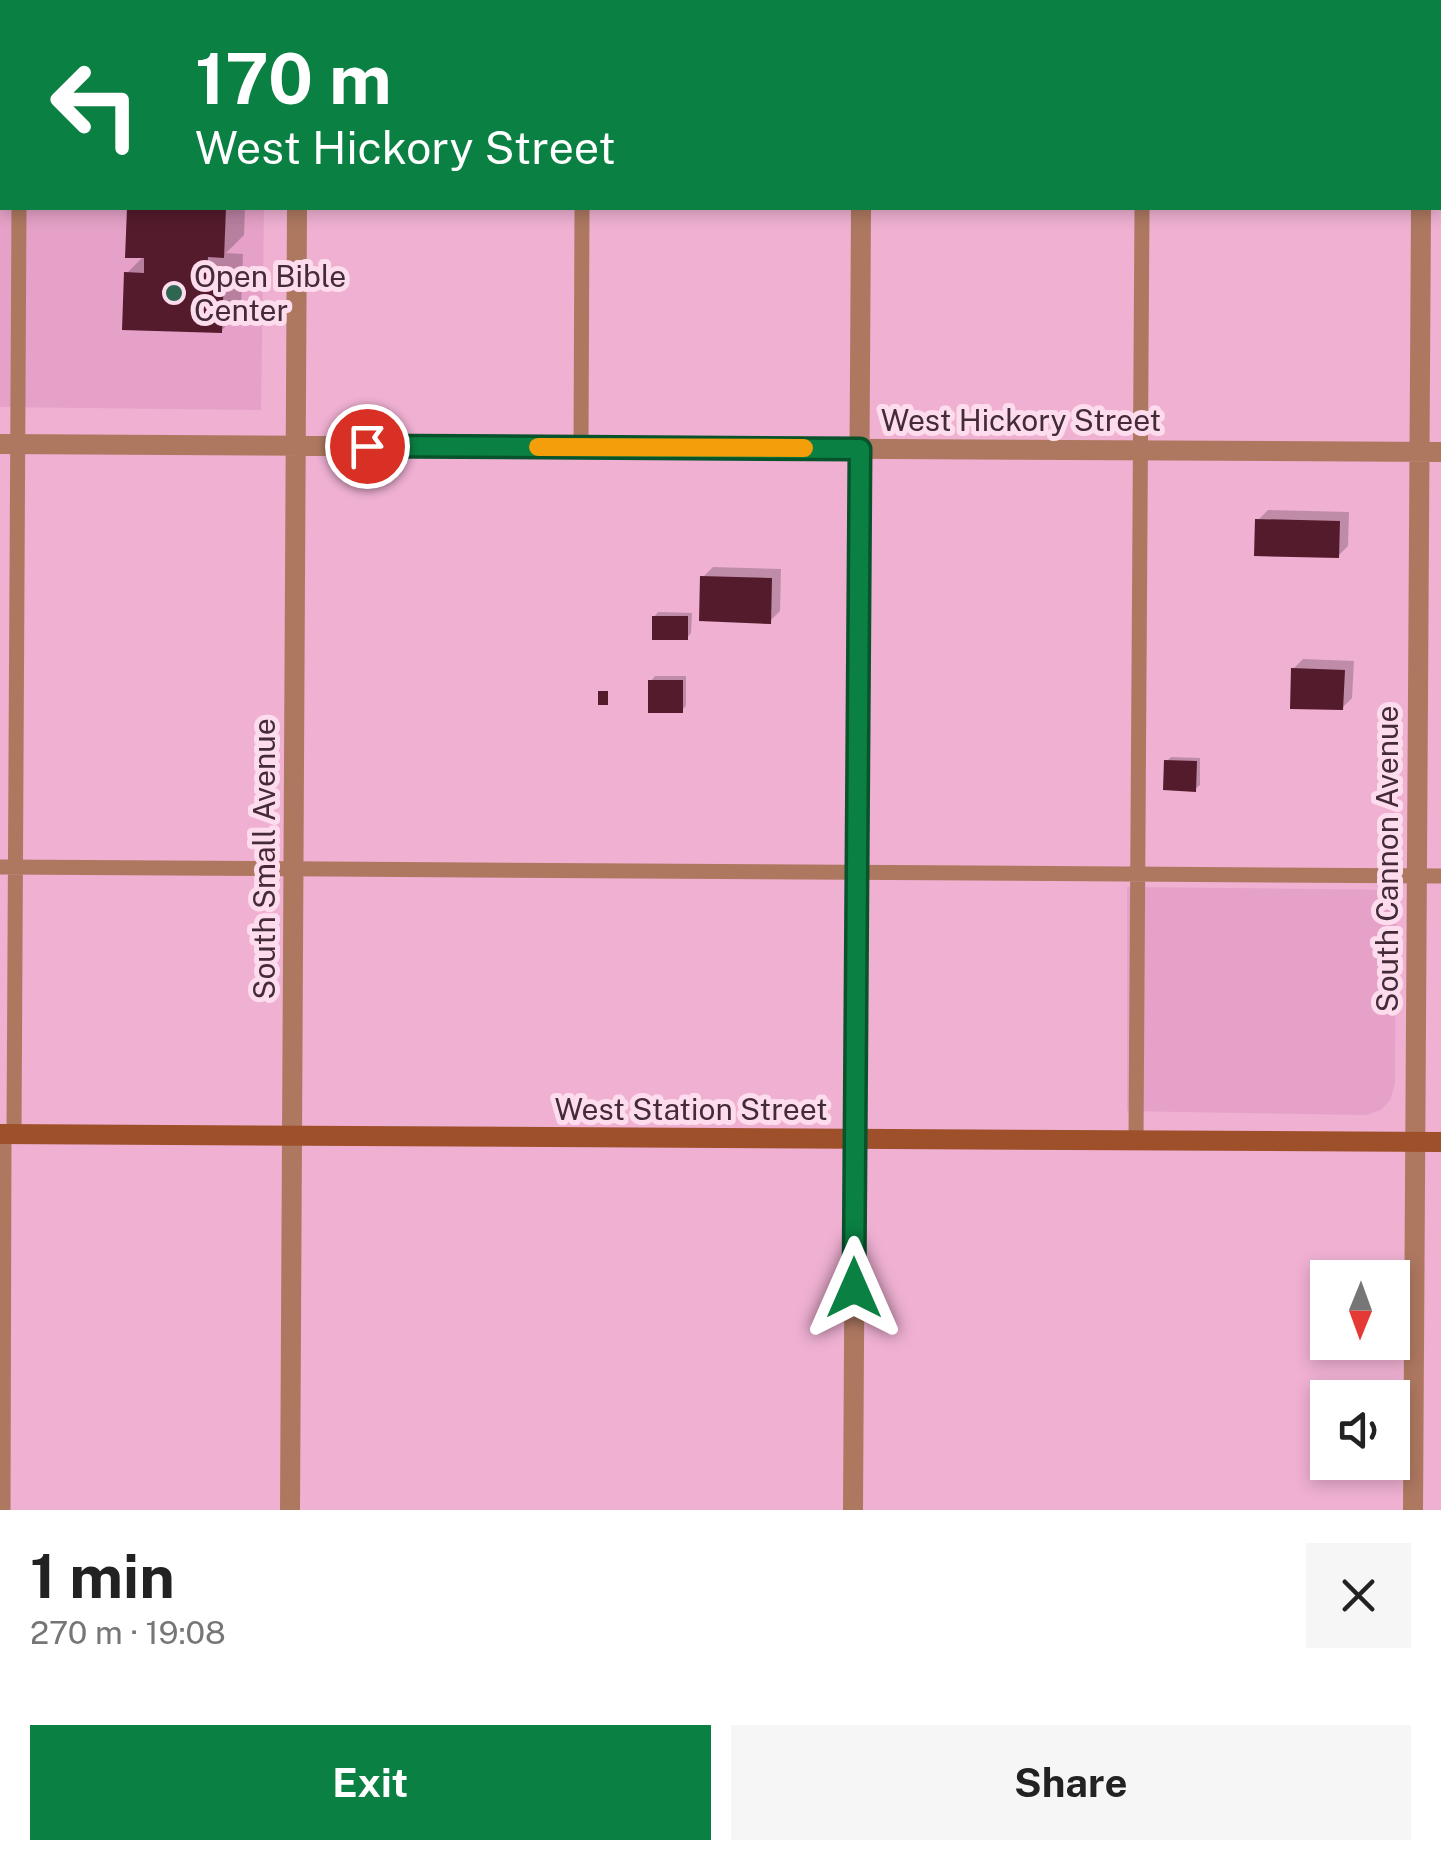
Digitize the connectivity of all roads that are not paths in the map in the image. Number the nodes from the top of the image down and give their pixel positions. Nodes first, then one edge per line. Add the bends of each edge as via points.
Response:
1 (19, 210) edge
2 (297, 210) edge
3 (582, 210) edge
4 (861, 210) edge
5 (1142, 210) edge
6 (1421, 210) edge
7 (9, 444) edge
8 (296, 445) junction
9 (581, 447) junction
10 (860, 449) junction
11 (1140, 450) junction
12 (1430, 452) edge
13 (8, 867) edge
14 (294, 869) junction
15 (857, 872) junction
16 (1137, 874) junction
17 (1417, 876) junction
18 (1441, 876) edge
19 (6, 1134) edge
20 (292, 1136) junction
21 (856, 1140) junction
22 (1136, 1140) junction
23 (1416, 1142) junction
24 (1441, 1142) edge
25 (2, 1392) edge
26 (4, 1510) edge
27 (290, 1510) edge
28 (853, 1510) edge
29 (1413, 1510) edge

1 - 7 lane
2 - 8 street, South Small Avenue
3 - 9 lane
4 - 10 street
5 - 11 lane
6 - 12 street, South Cannon Avenue
7 - 8 street, West Hickory Street
7 - 13 lane
8 - 9 street, West Hickory Street
8 - 14 street, South Small Avenue
9 - 10 street, West Hickory Street
10 - 11 street, West Hickory Street
10 - 15 street
11 - 12 street, West Hickory Street
11 - 16 lane
12 - 17 street, South Cannon Avenue
13 - 14 lane
13 - 19 lane
14 - 15 lane
14 - 20 street, South Small Avenue
15 - 16 lane
15 - 21 street
16 - 17 lane
16 - 22 lane
17 - 18 lane
17 - 23 street, South Cannon Avenue
19 - 20 main road, West Station Street
19 - 25 lane
20 - 21 main road, West Station Street
20 - 27 street, South Small Avenue
21 - 22 main road, West Station Street
21 - 28 street
22 - 23 main road, West Station Street
23 - 24 main road, West Station Street
23 - 29 street, South Cannon Avenue
25 - 26 lane

